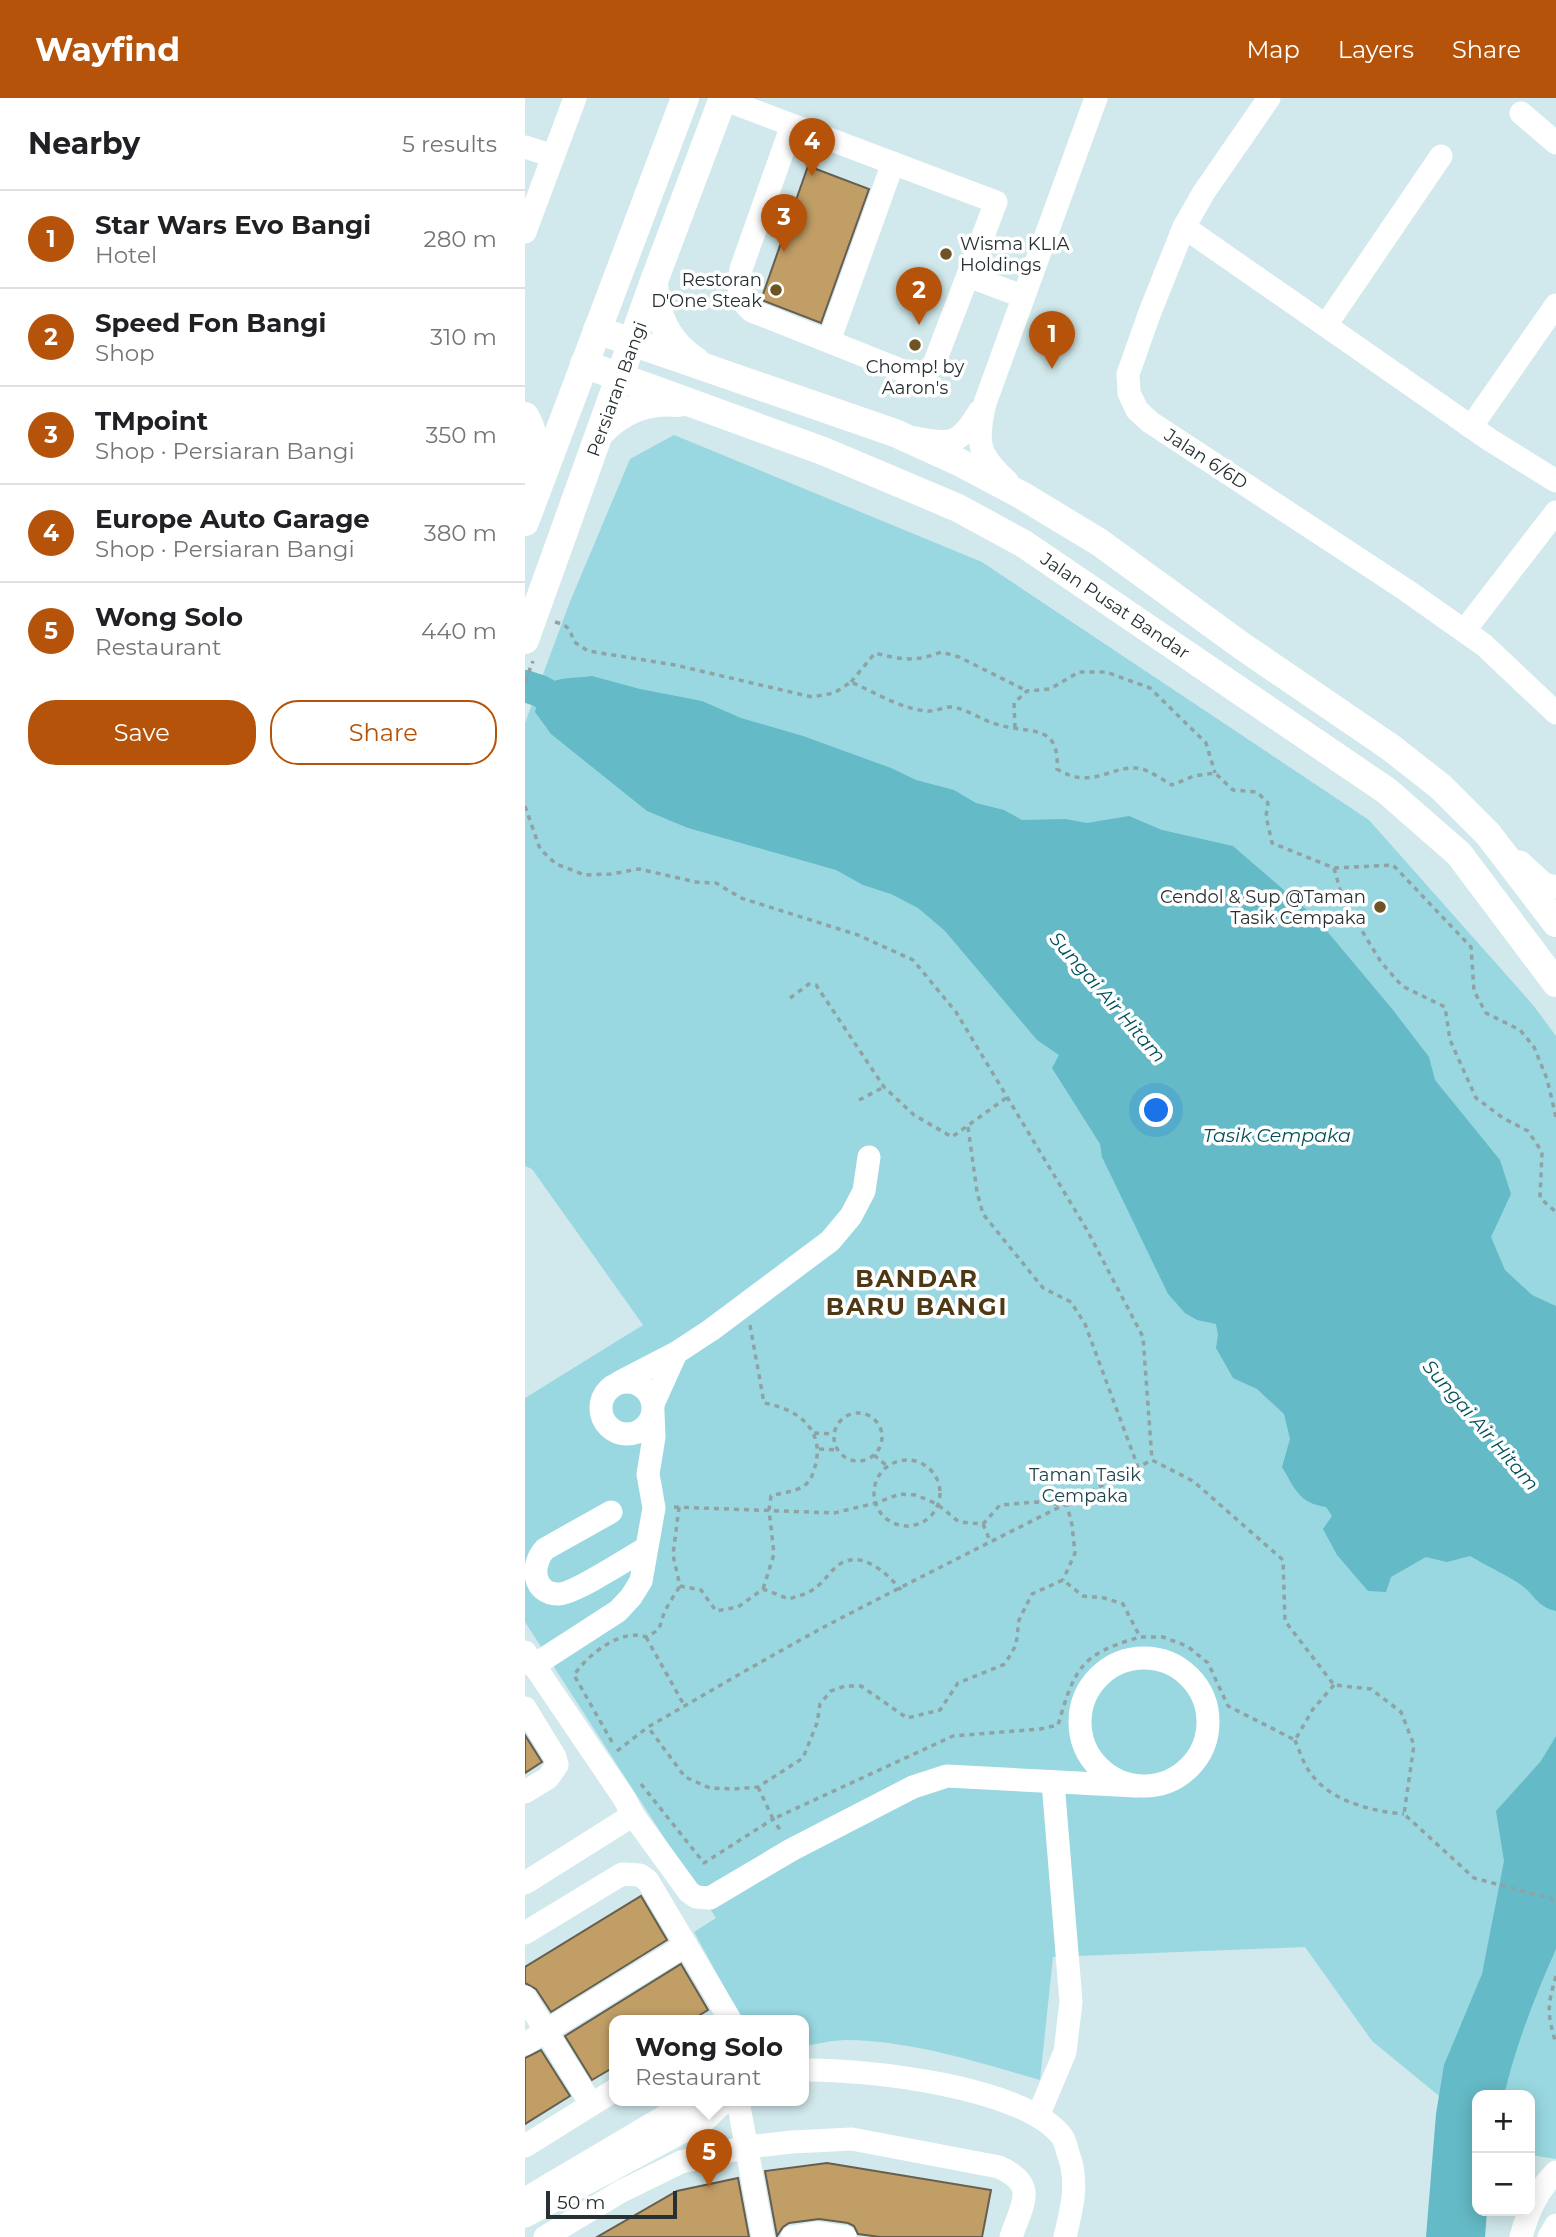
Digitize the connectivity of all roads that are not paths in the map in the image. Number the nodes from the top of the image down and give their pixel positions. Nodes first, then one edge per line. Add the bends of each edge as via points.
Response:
1 (575, 98) edge
2 (685, 98) edge
3 (723, 98) edge
4 (1096, 98) edge
5 (1269, 98) edge
6 (1521, 113) dead end
7 (792, 125) junction
8 (1556, 143) edge
9 (525, 147) edge
10 (553, 156) junction
11 (1441, 156) dead end
12 (893, 163) junction
13 (1184, 227) junction
14 (525, 232) edge
15 (968, 276) junction
16 (654, 281) junction
17 (1022, 296) junction
18 (1556, 305) edge
19 (1326, 325) junction
20 (597, 330) junction
21 (829, 341) junction
22 (633, 344) junction
23 (584, 364) junction
24 (714, 372) junction
25 (621, 377) junction
26 (985, 403) junction
27 (703, 406) junction
28 (525, 416) edge
29 (1471, 427) junction
30 (602, 431) junction
31 (895, 433) junction
32 (1556, 481) edge
33 (537, 489) junction
34 (1023, 496) junction
35 (1556, 513) edge
36 (525, 522) edge
37 (1464, 631) junction
38 (529, 643) edge
39 (1556, 713) edge
40 (1488, 834) junction
41 (1556, 887) edge
42 (1556, 923) edge
43 (1556, 983) edge
44 (869, 1157) dead end
45 (676, 1353) junction
46 (620, 1382) junction
47 (653, 1409) junction
48 (613, 1430) junction
49 (648, 1474) junction
50 (611, 1512) dead end
51 (646, 1548) junction
52 (529, 1659) edge
53 (525, 1708) edge
54 (1084, 1741) junction
55 (1053, 1782) junction
56 (1136, 1786) junction
57 (525, 1792) edge
58 (632, 1799) junction
59 (525, 1883) edge
60 (525, 1933) edge
61 (686, 1945) junction
62 (525, 1997) edge
63 (727, 2015) edge
64 (546, 2031) junction
65 (525, 2044) edge
66 (809, 2070) edge
67 (609, 2093) edge
68 (591, 2104) junction
69 (683, 2106) edge
70 (720, 2106) edge
71 (739, 2106) edge
72 (1038, 2116) junction
73 (525, 2146) edge
74 (747, 2147) junction
75 (1556, 2172) edge
76 (525, 2199) edge
77 (525, 2216) edge
78 (1556, 2225) edge
79 (545, 2237) edge
80 (763, 2237) edge
81 (792, 2237) edge
82 (845, 2237) edge
83 (1011, 2237) edge
84 (1065, 2237) edge
85 (1521, 2237) edge
86 (1549, 2237) edge

1 - 10 street
2 - 20 main road
3 - 7 street
3 - 16 main road, Persiaran Bangi
4 - 17 street
5 - 13 street, Jalan 6/6D
6 - 8 street
7 - 12 street
7 - 21 street via 741,269 741,303
9 - 10 street
10 - 14 street
11 - 19 street
12 - 15 street via 996,202
12 - 21 street
13 - 19 street
13 - 37 street, Jalan 6/6D via 1128,374 1129,393 1137,410
15 - 17 street
15 - 21 street via 934,364 926,373 913,375
16 - 22 main road, Persiaran Bangi
16 - 24 main road via 657,309 668,336 682,352
17 - 26 street
18 - 29 street
19 - 29 street
20 - 22 main road
20 - 23 main road
22 - 24 main road
22 - 25 main road, Persiaran Bangi
23 - 25 main road, Jalan Pusat Bandar
23 - 33 main road
24 - 31 main road
25 - 27 main road, Jalan Pusat Bandar
25 - 30 main road, Persiaran Bangi
26 - 31 street via 968,431 953,440 929,441
26 - 34 street via 979,438 983,456
27 - 30 main road via 647,404 621,414
27 - 43 main road, Jalan Pusat Bandar via 958,508 1024,544 1387,791 1459,853
28 - 33 main road via 537,452
29 - 32 street
30 - 38 main road, Persiaran Bangi
31 - 34 main road
33 - 36 main road
34 - 40 main road via 1099,542 1390,747 1441,787
35 - 37 street
37 - 39 street, Jalan 6/6D
40 - 41 street via 1544,884
40 - 42 main road
44 - 45 street via 864,1191 830,1241
45 - 46 street
45 - 47 street
46 - 47 street via 645,1388
46 - 48 street via 606,1392 601,1408
47 - 48 street via 637,1432
47 - 49 street
48 - 49 street
49 - 51 street via 654,1508
50 - 51 street via 538,1556 535,1574 542,1586 549,1592 565,1593
51 - 52 street via 641,1581 618,1611
52 - 58 street
53 - 57 street via 557,1765 548,1778
54 - 55 street via 1080,1759
54 - 56 street via 1099,1768
54 - 56 street via 1080,1712 1099,1675 1116,1663 1137,1657 1160,1658 1180,1667 1197,1682 1206,1703 1209,1725 1204,1747 1192,1766 1175,1778 1156,1786
55 - 56 street
55 - 58 street via 947,1776 913,1787 710,1898 689,1892
55 - 72 street via 1071,2002 1065,2052
58 - 59 street
60 - 61 street via 631,1872 648,1881
61 - 63 street
61 - 64 street
62 - 64 street
64 - 65 street
64 - 68 street
66 - 72 street via 925,2081
67 - 68 street
68 - 73 street
69 - 76 street
70 - 77 street via 706,2119
71 - 74 street
72 - 84 street via 1063,2138 1073,2167 1074,2199
74 - 79 street via 681,2162
74 - 80 street
74 - 83 street via 852,2139 999,2167 1022,2181 1024,2191
75 - 85 street via 1539,2192
78 - 86 street
81 - 82 street via 817,2233

